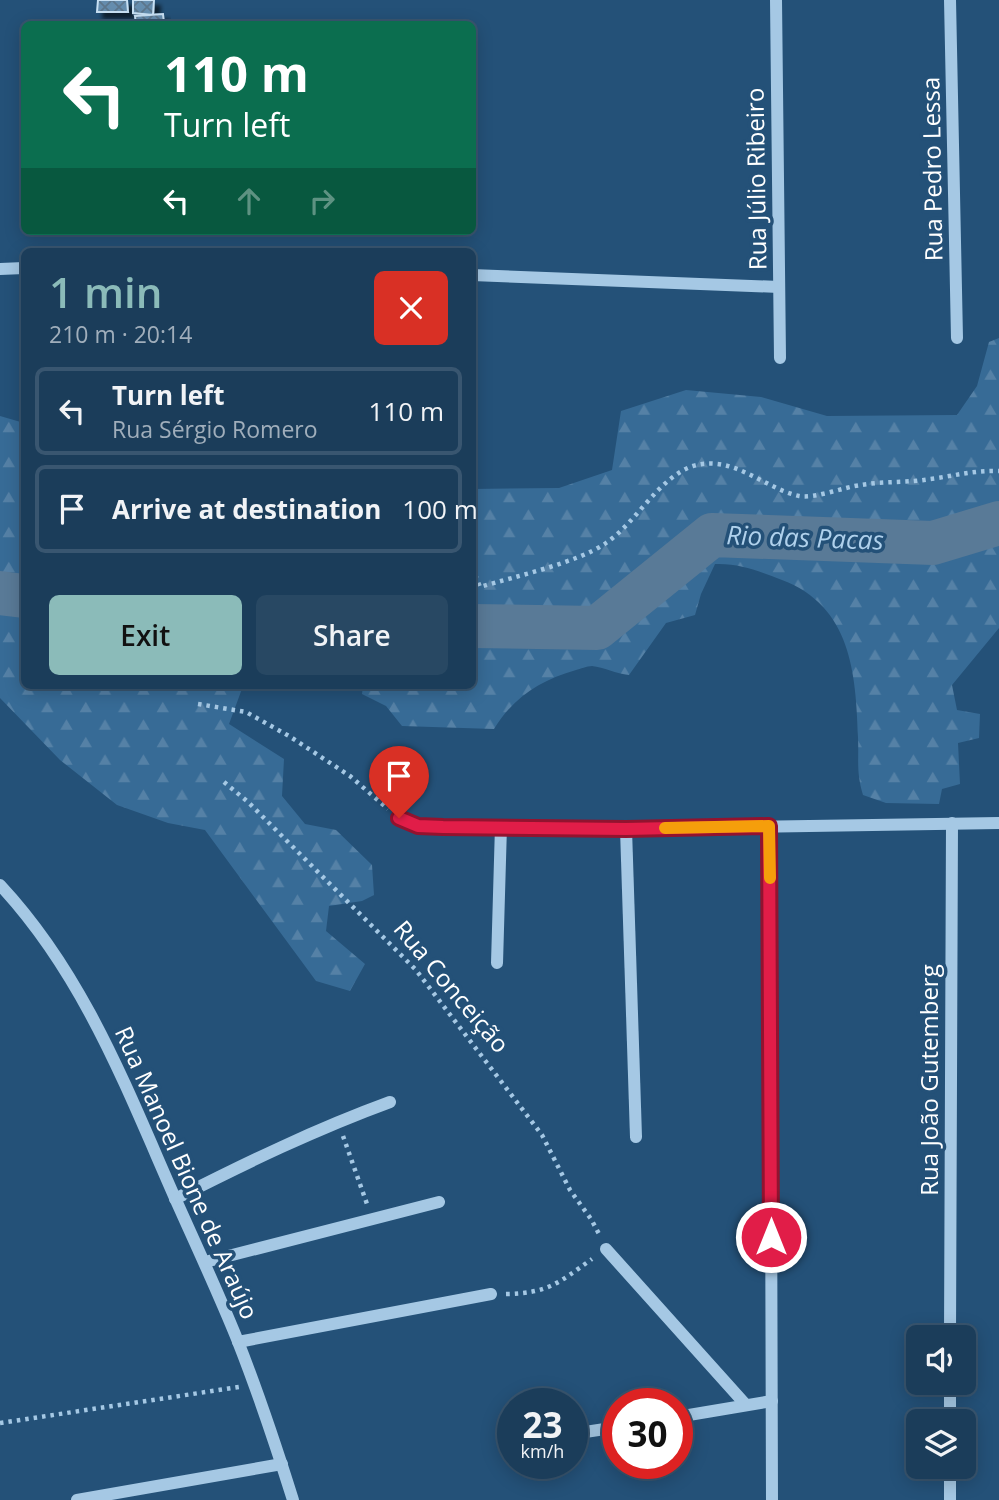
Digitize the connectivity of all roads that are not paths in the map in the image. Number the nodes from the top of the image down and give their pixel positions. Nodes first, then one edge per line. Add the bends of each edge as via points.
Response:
1 (776, 0) edge
2 (950, 0) edge
3 (0, 268) edge
4 (21, 268) edge
5 (476, 275) edge
6 (779, 287) junction
7 (957, 338) dead end
8 (780, 358) dead end
9 (399, 818) road end
10 (952, 823) junction
11 (999, 823) edge
12 (769, 826) junction
13 (501, 827) junction
14 (626, 829) junction
15 (0, 885) edge
16 (497, 962) dead end
17 (390, 1102) dead end
18 (636, 1137) dead end
19 (175, 1199) junction
20 (439, 1202) dead end
21 (606, 1249) road end
22 (205, 1262) junction
23 (491, 1294) road end
24 (950, 1325) edge
25 (238, 1342) junction
26 (772, 1402) junction
27 (746, 1405) junction
28 (693, 1414) edge
29 (282, 1464) junction
30 (950, 1479) edge
31 (77, 1500) edge
32 (293, 1500) edge
33 (772, 1500) edge
34 (950, 1500) edge

1 - 6 street, Rua Júlio Ribeiro
2 - 7 street, Rua Pedro Lessa
3 - 4 street
5 - 6 street
6 - 8 street, Rua Júlio Ribeiro
9 - 13 street via 418,826
10 - 11 street
10 - 12 street
10 - 24 street, Rua João Gutemberg
12 - 14 street
12 - 26 street
13 - 14 street
13 - 16 street
14 - 18 street
15 - 19 street, Rua Manoel Bione de Araújo via 54,951 90,1013 124,1078
17 - 19 street via 337,1121
19 - 22 street, Rua Manoel Bione de Araújo
20 - 22 street
21 - 27 street
22 - 25 street, Rua Manoel Bione de Araújo
23 - 25 street
25 - 29 street, Rua Manoel Bione de Araújo
26 - 27 street
26 - 33 street
27 - 28 street
29 - 31 street
29 - 32 street, Rua Manoel Bione de Araújo
30 - 34 street

